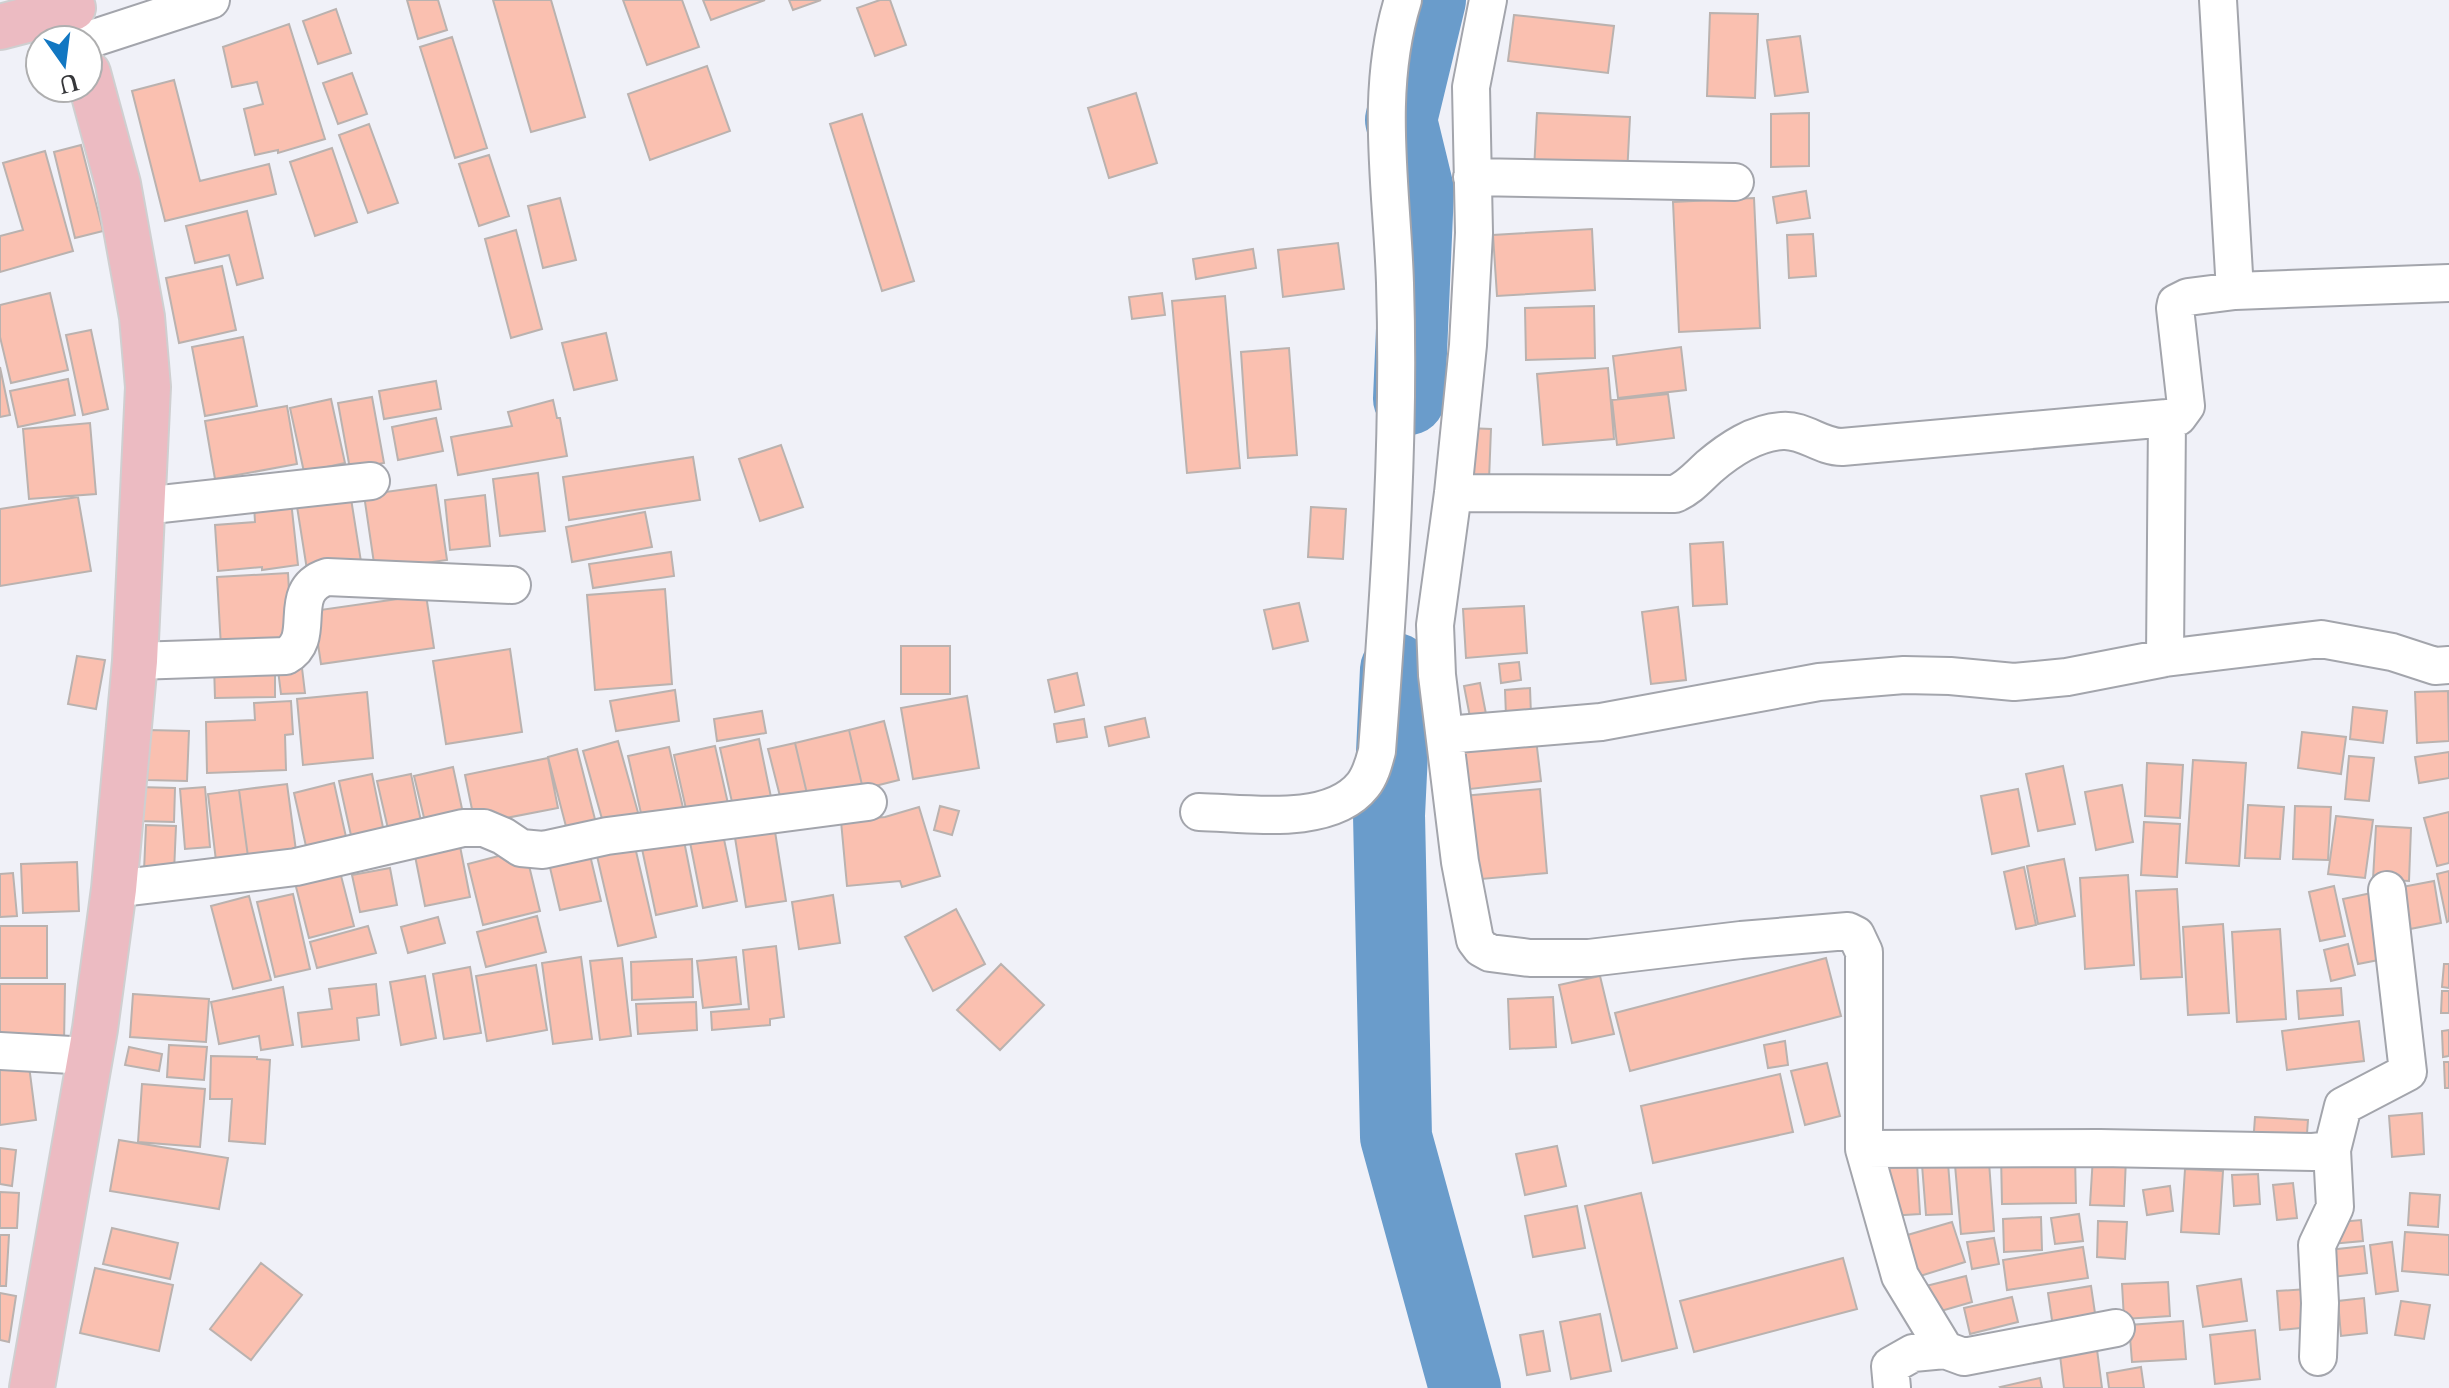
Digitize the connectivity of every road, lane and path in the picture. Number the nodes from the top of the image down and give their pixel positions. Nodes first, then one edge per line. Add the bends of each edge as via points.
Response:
1 (211, 0) edge
2 (1403, 0) edge
3 (1488, 0) edge
4 (2218, 0) edge
5 (78, 22) edge
6 (0, 27) edge
7 (96, 104) edge
8 (1472, 177) junction
9 (1735, 182) dead end
10 (2449, 283) edge
11 (2235, 291) junction
12 (2167, 418) junction
13 (371, 481) dead end
14 (1453, 493) junction
15 (143, 506) junction
16 (512, 585) dead end
17 (2165, 658) junction
18 (135, 661) junction
19 (2449, 665) edge
20 (1446, 735) junction
21 (868, 802) dead end
22 (1199, 812) dead end
23 (114, 889) junction
24 (2387, 890) dead end
25 (0, 1051) edge
26 (89, 1056) junction
27 (1864, 1149) junction
28 (2332, 1150) junction
29 (2116, 1328) dead end
30 (1945, 1350) junction
31 (2318, 1357) dead end
32 (32, 1388) edge
33 (1892, 1388) edge

1 - 5 street
2 - 22 street via 1388,74 1394,484 1377,751 1365,783 1336,807 1298,814
3 - 8 street via 1471,87
4 - 11 street
5 - 6 main road
7 - 15 main road via 118,184 142,317 148,387
8 - 9 street
8 - 14 street via 1468,345
10 - 11 street
11 - 12 street via 2176,303 2186,406 2178,417
12 - 14 street via 1842,447 1783,431 1745,440 1691,487 1675,494
12 - 17 street
13 - 15 street
14 - 20 street via 1435,625
15 - 18 main road
16 - 18 street via 327,577 308,588 300,641 286,656
17 - 19 street via 2321,639
17 - 20 street via 2014,682 1904,675 1819,682 1601,722
18 - 23 main road
20 - 27 street via 1466,900 1475,940 1490,953 1589,958 1741,940 1848,931 1856,935 1864,952
21 - 23 street via 607,836 532,851 484,828 463,828 296,867
23 - 26 main road
24 - 28 street via 2408,1072 2343,1106
25 - 26 street
26 - 32 main road
27 - 28 street
27 - 30 street via 1900,1276
28 - 31 street via 2335,1207 2317,1245
29 - 30 street via 1964,1357
30 - 33 street via 1913,1353 1890,1366

